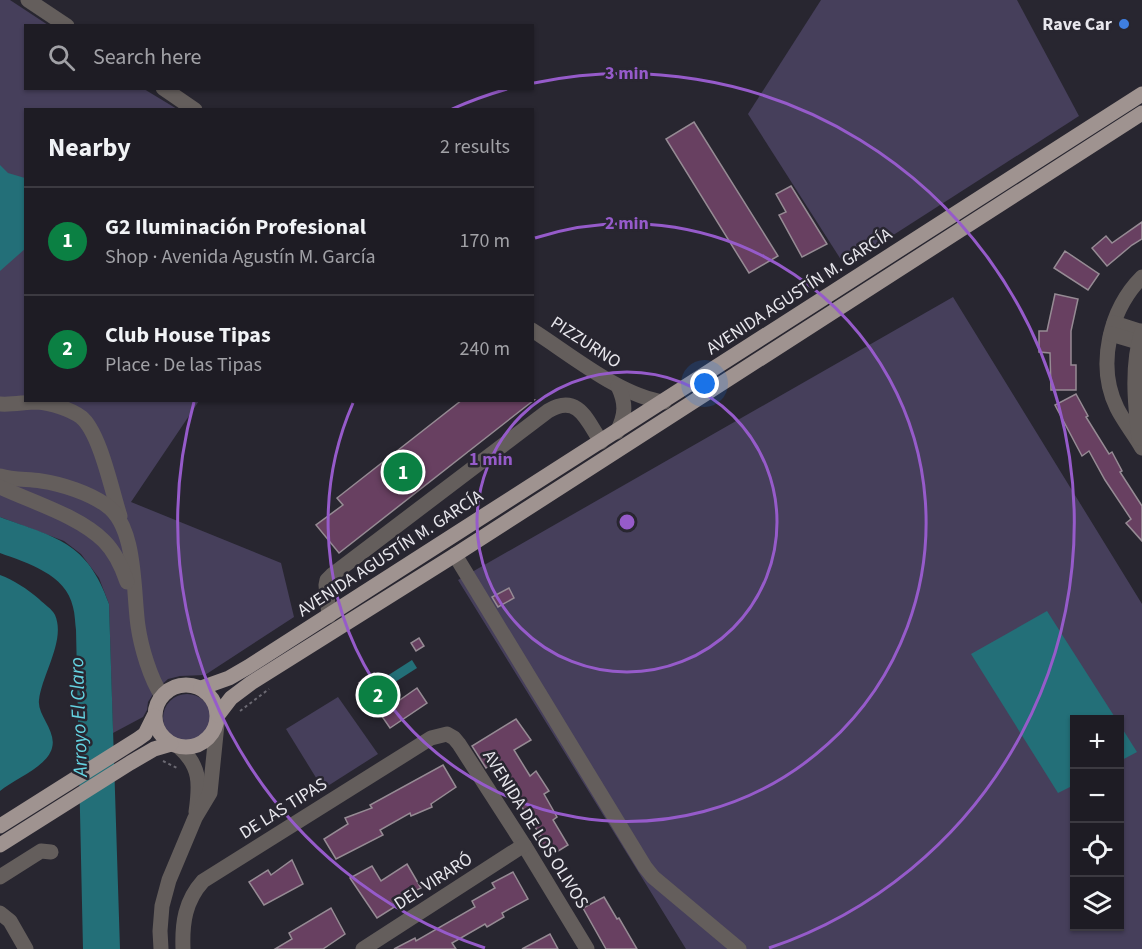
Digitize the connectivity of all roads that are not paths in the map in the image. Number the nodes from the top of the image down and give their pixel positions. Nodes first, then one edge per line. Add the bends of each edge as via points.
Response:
1 (28, 0) edge
2 (64, 24) edge
3 (166, 90) edge
4 (1142, 94) edge
5 (192, 108) edge
6 (1142, 113) edge
7 (1142, 277) edge
8 (1112, 329) junction
9 (534, 331) edge
10 (1141, 335) edge
11 (618, 386) junction
12 (664, 402) junction
13 (0, 404) edge
14 (617, 432) junction
15 (601, 442) junction
16 (1141, 446) edge
17 (0, 477) edge
18 (0, 487) edge
19 (120, 519) junction
20 (455, 555) junction
21 (136, 603) junction
22 (329, 616) junction
23 (201, 688) junction
24 (162, 696) junction
25 (154, 716) junction
26 (217, 719) junction
27 (447, 734) joint
28 (174, 745) junction
29 (195, 818) junction
30 (0, 826) edge
31 (0, 845) edge
32 (524, 845) junction
33 (51, 852) dead end
34 (0, 877) edge
35 (1, 914) edge
36 (26, 949) edge
37 (161, 949) edge
38 (183, 949) edge
39 (363, 949) edge
40 (587, 949) edge
41 (739, 949) edge

1 - 2 street
3 - 5 street
4 - 12 main road, AVENIDA AGUSTÍN M. GARCÍA
6 - 20 main road, AVENIDA AGUSTÍN M. GARCÍA
7 - 8 street via 1124,298
8 - 10 street
8 - 16 street via 1107,357 1110,391
9 - 11 street, PIZZURNO
10 - 16 street via 1135,385
11 - 12 street, PIZZURNO
11 - 14 street, PIZZURNO via 625,409
12 - 14 main road, AVENIDA AGUSTÍN M. GARCÍA
13 - 19 street via 38,402 62,407 82,418 98,443
14 - 15 main road, AVENIDA AGUSTÍN M. GARCÍA
15 - 22 main road, AVENIDA AGUSTÍN M. GARCÍA
15 - 22 street via 584,416 571,405 548,411 332,575 326,585
17 - 19 street via 43,481 84,494 107,505
18 - 21 street via 81,524 104,541 119,561
19 - 21 street
20 - 26 main road, AVENIDA AGUSTÍN M. GARCÍA via 251,683 231,698
20 - 41 street via 645,867
21 - 24 street via 138,629 154,684
22 - 23 main road, AVENIDA AGUSTÍN M. GARCÍA via 229,678
23 - 24 main road via 180,685
23 - 26 main road via 216,704
24 - 25 main road
25 - 28 main road via 162,736
25 - 30 main road via 145,734 127,747
26 - 28 main road via 206,741 197,746
26 - 29 street via 210,793
27 - 32 street, AVENIDA DE LOS OLIVOS via 459,744
27 - 38 street, DE LAS TIPAS via 431,738 203,881 185,910
28 - 29 street via 189,756 197,774
28 - 31 main road via 154,749
29 - 37 street via 165,892 160,917
32 - 39 street, DEL VIRARÓ
32 - 40 street, AVENIDA DE LOS OLIVOS
33 - 34 street via 41,851
35 - 36 street via 10,921

